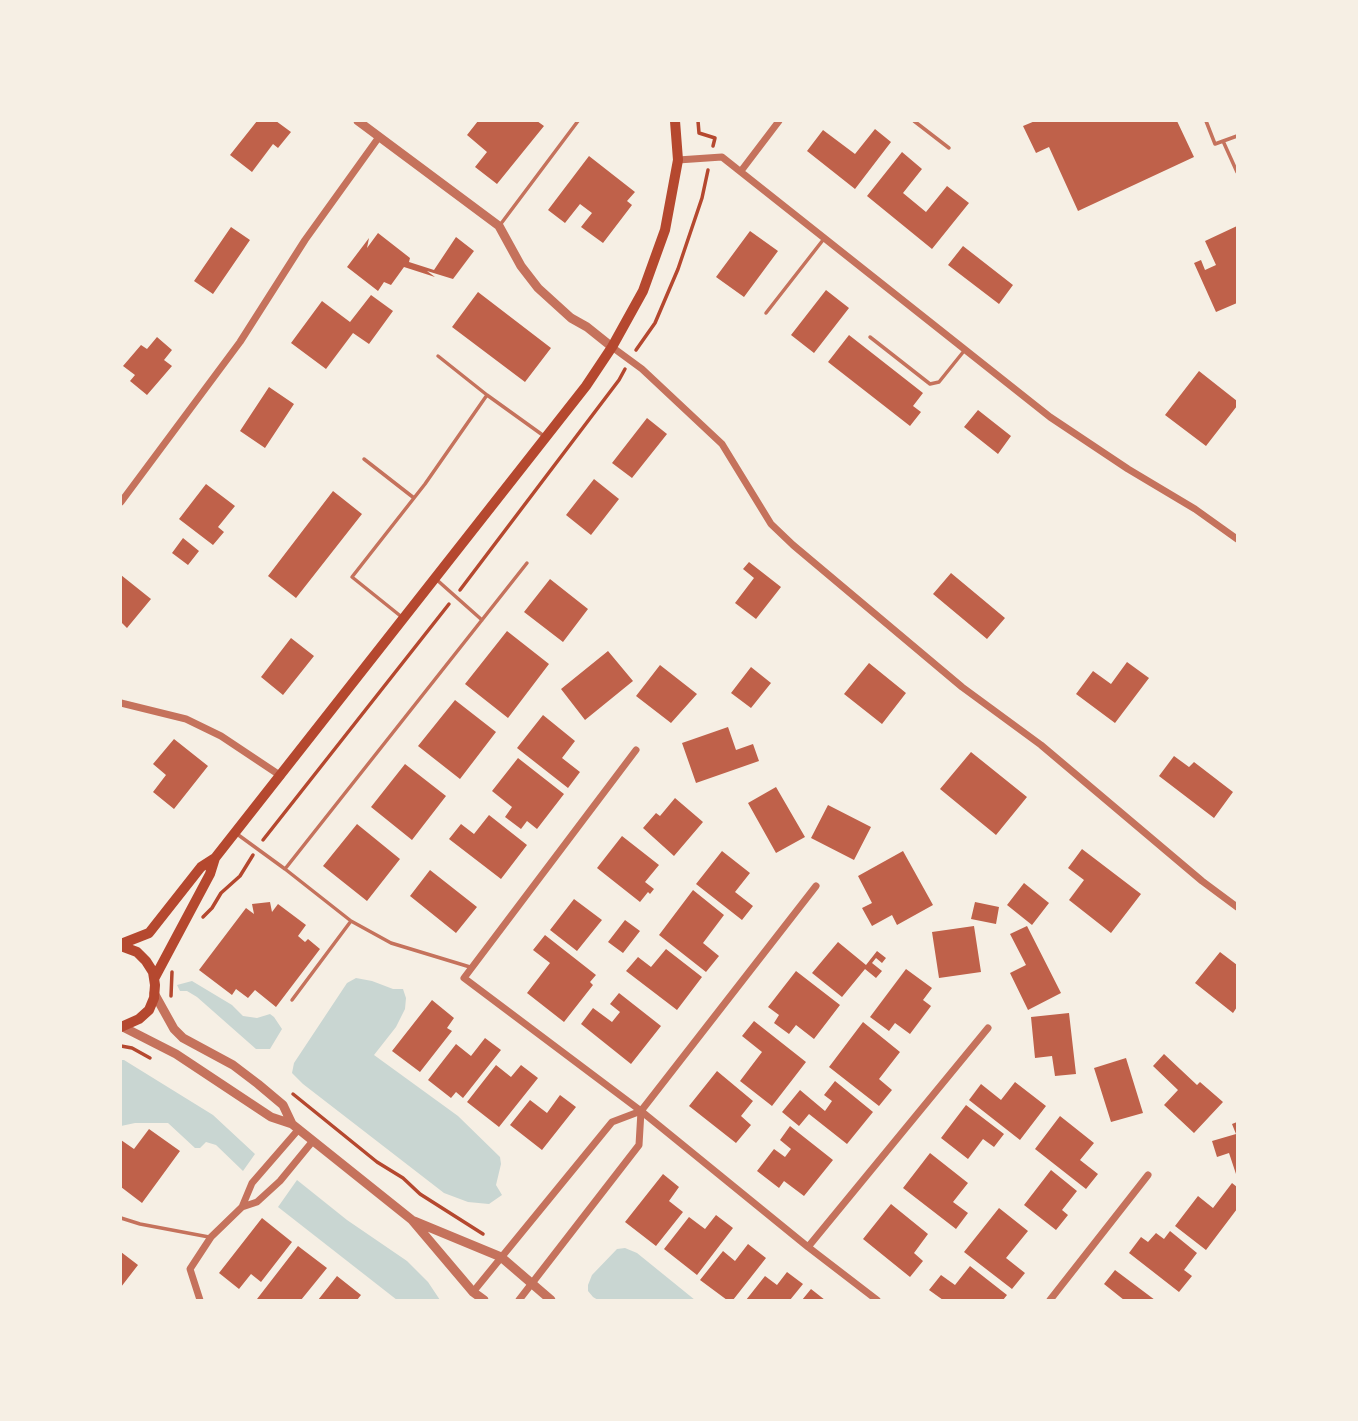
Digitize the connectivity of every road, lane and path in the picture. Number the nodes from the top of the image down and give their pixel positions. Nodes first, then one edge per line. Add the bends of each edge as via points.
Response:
1 (358, 121) edge
2 (578, 121) edge
3 (675, 121) edge
4 (698, 121) edge
5 (779, 121) edge
6 (914, 121) edge
7 (1206, 121) edge
8 (1237, 136) edge
9 (379, 137) junction
10 (1223, 141) junction
11 (949, 148) dead end
12 (710, 156) junction
13 (678, 160) junction
14 (741, 171) junction
15 (1237, 172) edge
16 (499, 226) junction
17 (825, 238) junction
18 (766, 313) dead end
19 (870, 337) dead end
20 (612, 347) junction
21 (965, 349) junction
22 (438, 356) dead end
23 (630, 359) junction
24 (487, 395) junction
25 (546, 438) junction
26 (364, 459) dead end
27 (414, 498) junction
28 (121, 502) edge
29 (1236, 535) edge
30 (527, 563) dead end
31 (435, 578) junction
32 (455, 596) junction
33 (404, 619) junction
34 (482, 620) junction
35 (121, 703) edge
36 (636, 750) dead end
37 (281, 776) junction
38 (236, 832) junction
39 (258, 847) junction
40 (215, 858) junction
41 (285, 869) junction
42 (816, 886) dead end
43 (1237, 907) edge
44 (202, 918) dead end
45 (351, 921) junction
46 (121, 945) edge
47 (472, 968) junction
48 (173, 971) dead end
49 (154, 979) junction
50 (155, 993) junction
51 (171, 998) dead end
52 (292, 1000) dead end
53 (122, 1027) edge
54 (988, 1028) dead end
55 (121, 1046) edge
56 (150, 1058) dead end
57 (286, 1090) dead end
58 (641, 1111) junction
59 (295, 1127) junction
60 (312, 1142) junction
61 (1148, 1175) dead end
62 (242, 1207) junction
63 (121, 1218) edge
64 (412, 1220) junction
65 (211, 1237) junction
66 (808, 1247) junction
67 (508, 1249) junction
68 (501, 1257) junction
69 (532, 1282) junction
70 (473, 1292) junction
71 (200, 1300) edge
72 (484, 1300) edge
73 (519, 1300) edge
74 (551, 1300) edge
75 (877, 1300) edge
76 (1050, 1300) edge

1 - 9 street
2 - 16 lane
3 - 13 main road
4 - 12 path via 699,133 715,138
5 - 14 street
6 - 11 lane
7 - 10 lane via 1215,144
8 - 10 lane
9 - 16 street
9 - 28 street via 240,342
10 - 15 lane
12 - 13 street
12 - 14 street via 722,157
12 - 23 path via 702,198 678,269 655,323
13 - 20 main road via 665,230 643,291
14 - 17 street
16 - 20 street via 538,288
17 - 18 lane
17 - 21 street
19 - 21 lane via 930,384 939,382
20 - 23 street
20 - 25 main road
21 - 29 street via 1050,417
22 - 24 lane
23 - 32 path via 619,380
23 - 43 street via 722,444 771,524 793,545
24 - 25 lane
24 - 27 lane
25 - 31 main road
26 - 27 lane
27 - 33 lane via 352,577
30 - 34 lane
31 - 32 lane
31 - 33 main road
32 - 34 lane
32 - 39 path
33 - 37 main road
34 - 41 lane
35 - 37 street via 186,719
36 - 47 street
37 - 38 main road
38 - 39 lane
38 - 40 main road
39 - 41 lane
39 - 44 path via 240,876
40 - 46 main road via 201,867 149,933
40 - 49 main road
41 - 45 lane
42 - 58 street
45 - 47 lane via 391,943
45 - 52 lane
46 - 49 main road via 146,961
47 - 58 street via 464,978
48 - 51 path
49 - 50 main road
50 - 53 main road via 149,1010
50 - 59 street via 183,1038 258,1084 283,1105
53 - 59 street via 176,1054 271,1117
54 - 66 street
55 - 56 path
57 - 67 path via 420,1194
58 - 66 street
58 - 67 street via 611,1122
58 - 69 street via 639,1144
59 - 60 street
59 - 62 street via 252,1183
60 - 62 street via 280,1181 257,1202
60 - 64 street
61 - 76 street
62 - 65 street
63 - 65 lane
64 - 68 street
64 - 70 street
65 - 71 street via 190,1269
66 - 75 street
67 - 68 street
68 - 69 street
68 - 70 street
69 - 73 street
69 - 74 street
70 - 72 street

